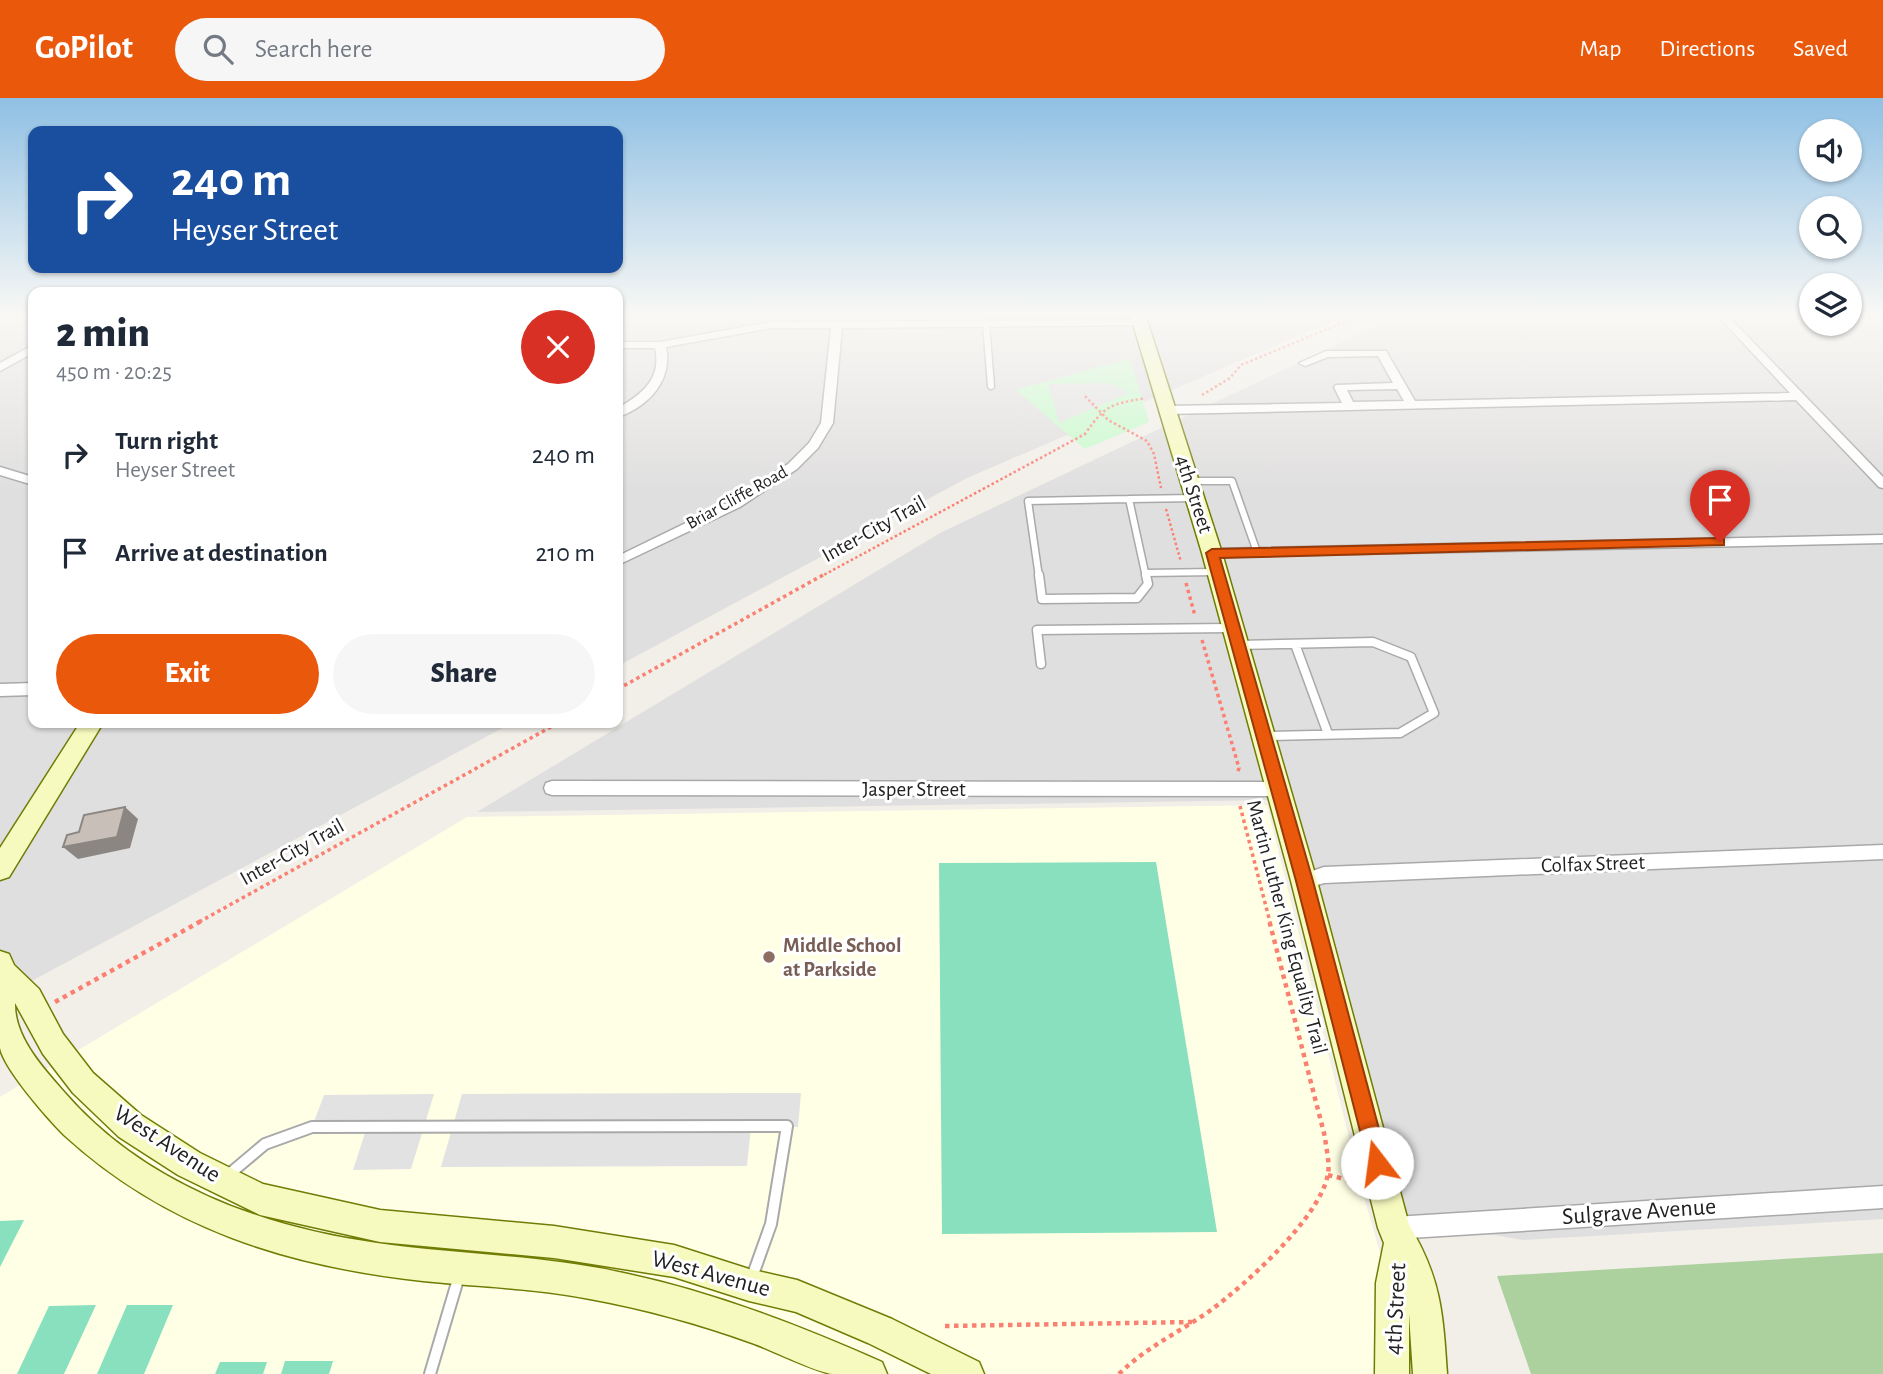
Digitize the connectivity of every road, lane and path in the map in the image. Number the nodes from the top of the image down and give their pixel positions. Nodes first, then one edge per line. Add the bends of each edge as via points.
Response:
1 (661, 374) edge
2 (832, 374) edge
3 (990, 374) edge
4 (1156, 374) edge
5 (1234, 374) edge
6 (1393, 374) edge
7 (1777, 374) edge
8 (991, 386) dead end
9 (1400, 386) junction
10 (1085, 396) dead end
11 (1800, 396) junction
12 (1192, 397) dead end
13 (1142, 398) dead end
14 (1411, 404) junction
15 (1349, 406) junction
16 (623, 410) edge
17 (1167, 410) junction
18 (1100, 412) junction
19 (0, 472) edge
20 (28, 480) edge
21 (1883, 484) edge
22 (1192, 490) junction
23 (1129, 499) junction
24 (1164, 499) junction
25 (1883, 539) edge
26 (1257, 552) junction
27 (623, 559) edge
28 (1215, 563) junction
29 (1145, 573) junction
30 (1184, 573) junction
31 (1198, 628) junction
32 (1235, 636) junction
33 (1295, 644) junction
34 (1041, 664) dead end
35 (623, 686) edge
36 (28, 689) edge
37 (0, 690) edge
38 (89, 728) edge
39 (549, 728) edge
40 (1328, 734) junction
41 (1262, 736) junction
42 (552, 788) dead end
43 (1235, 789) junction
44 (1277, 789) junction
45 (1883, 852) edge
46 (0, 869) edge
47 (1304, 881) junction
48 (1, 968) edge
49 (53, 1003) dead end
50 (222, 1181) junction
51 (1883, 1197) edge
52 (1397, 1236) junction
53 (462, 1266) junction
54 (749, 1285) junction
55 (1192, 1322) junction
56 (945, 1326) dead end
57 (430, 1374) edge
58 (870, 1374) edge
59 (967, 1374) edge
60 (1119, 1374) edge
61 (1392, 1374) edge
62 (1430, 1374) edge

1 - 16 street via 658,385
2 - 27 street, Briar Cliffe Road via 827,423 809,453 784,475 741,500
3 - 8 lane
4 - 17 street, 4th Street
5 - 12 path via 1212,390
6 - 9 street
7 - 11 street
9 - 14 street
9 - 15 street via 1340,387
10 - 18 path, Martin Luther King Equality Trail
11 - 14 street
11 - 21 street
13 - 18 path, Inter-City Trail
14 - 15 street
15 - 17 street
17 - 22 street, 4th Street
18 - 24 path, Martin Luther King Equality Trail via 1148,441
18 - 35 path, Inter-City Trail via 1085,434
19 - 20 street
22 - 24 lane
22 - 26 lane via 1232,481
22 - 28 street, 4th Street
23 - 24 lane
23 - 29 lane
23 - 29 lane via 1028,501 1042,599 1136,598 1148,584
24 - 30 path, Martin Luther King Equality Trail
25 - 26 street
26 - 28 street
28 - 30 lane
28 - 32 street, 4th Street
29 - 30 lane
30 - 31 path, Martin Luther King Equality Trail
31 - 32 lane
31 - 34 lane via 1037,630
31 - 43 path, Martin Luther King Equality Trail via 1238,768
32 - 33 lane
32 - 41 street, 4th Street
33 - 40 lane
33 - 40 lane via 1373,642 1411,657 1434,713 1400,733
36 - 37 street
38 - 46 street
39 - 49 path, Inter-City Trail
40 - 41 lane
41 - 44 street, 4th Street
42 - 43 street, Jasper Street
43 - 44 street, Jasper Street
43 - 55 path, Martin Luther King Equality Trail via 1325,1137 1328,1175 1298,1229
44 - 47 street, 4th Street
45 - 47 street, Colfax Street via 1324,875
47 - 52 street, 4th Street
48 - 50 street, West Avenue via 29,998 53,1044 83,1083 130,1126
48 - 53 street, West Avenue via 1,1016 22,1059 52,1101 99,1149 169,1196 239,1227 327,1252
50 - 54 street, West Avenue via 260,1199 380,1226 567,1244 674,1261
50 - 54 lane via 256,1147 279,1135 312,1127 788,1126 778,1205 766,1250
51 - 52 street, Sulgrave Avenue
52 - 61 street, 4th Street
52 - 62 street, 4th Street via 1415,1265
53 - 57 lane
53 - 58 street, West Avenue via 547,1275 672,1299 811,1347
54 - 59 street, West Avenue via 797,1296
55 - 56 path
55 - 60 path, Martin Luther King Equality Trail via 1131,1361

